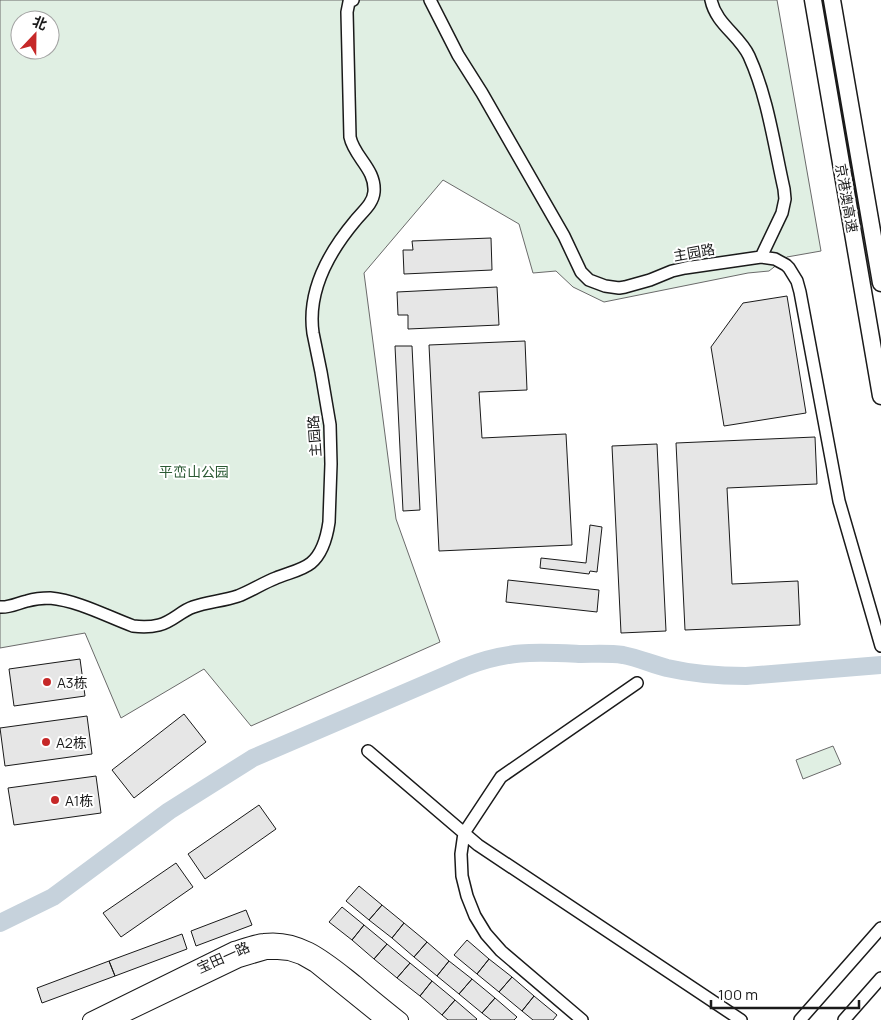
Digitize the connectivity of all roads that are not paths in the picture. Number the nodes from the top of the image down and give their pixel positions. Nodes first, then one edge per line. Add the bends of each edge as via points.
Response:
1 (353, 0) edge
2 (430, 0) edge
3 (711, 0) edge
4 (813, 0) edge
5 (832, 0) edge
6 (761, 257) junction
7 (881, 283) edge
8 (881, 396) edge
9 (0, 607) edge
10 (880, 644) edge
11 (637, 683) dead end
12 (368, 751) dead end
13 (464, 833) junction
14 (881, 928) edge
15 (881, 978) edge
16 (90, 1020) edge
17 (114, 1020) edge
18 (383, 1020) edge
19 (401, 1020) edge
20 (582, 1020) edge
21 (741, 1020) edge
22 (800, 1020) edge
23 (844, 1020) edge

1 - 9 street, 主园路 via 346,12 350,137 374,181 374,193 373,200 333,251 316,286 311,311 331,444 330,522 321,550 306,566 235,597 188,608 160,625 133,626 50,598
2 - 6 street, 主园路 via 458,55 564,236 581,272 589,280 619,288 672,270
3 - 6 street via 721,21 746,50 758,76 784,189 782,213
4 - 8 highway, 京港澳高速
5 - 7 highway, 京港澳高速
6 - 10 street via 786,265 799,286 839,501
11 - 13 street via 501,777
12 - 13 street
13 - 20 street via 462,876 467,896 482,928 501,950
13 - 21 street
14 - 22 street
15 - 23 street
16 - 19 main road, 宝田一路 via 234,949 265,940 282,941 312,950
17 - 18 main road, 宝田一路 via 239,960 266,952 289,953 315,965

